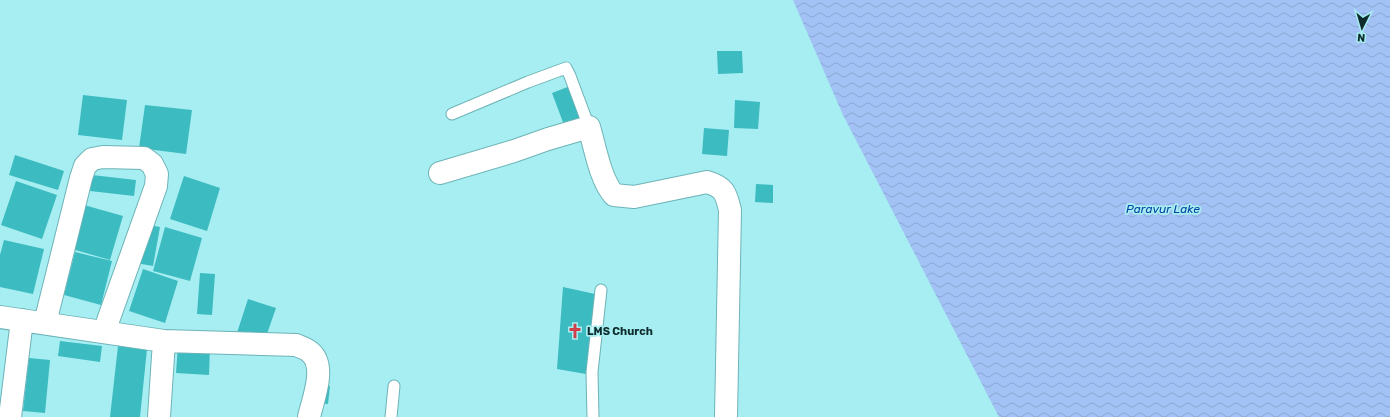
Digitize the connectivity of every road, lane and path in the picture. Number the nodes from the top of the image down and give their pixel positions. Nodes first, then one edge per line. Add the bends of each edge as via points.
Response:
1 (452, 114) dead end
2 (590, 127) junction
3 (440, 172) dead end
4 (601, 290) dead end
5 (0, 317) edge
6 (22, 320) junction
7 (44, 323) junction
8 (104, 332) junction
9 (164, 341) junction
10 (394, 386) dead end
11 (10, 417) edge
12 (159, 417) edge
13 (309, 417) edge
14 (391, 417) edge
15 (593, 417) edge
16 (726, 417) edge

1 - 2 lane via 566,68
2 - 3 street
2 - 16 street via 600,166 614,195 634,197 707,182 718,186 727,195 730,210
4 - 15 lane via 592,372
5 - 6 street
6 - 7 street
6 - 11 street
7 - 8 street
7 - 8 street via 85,166 92,158 144,158 152,164 157,174 156,186
8 - 9 street
9 - 12 street
9 - 13 street via 296,345 310,351 317,360 319,375
10 - 14 lane

